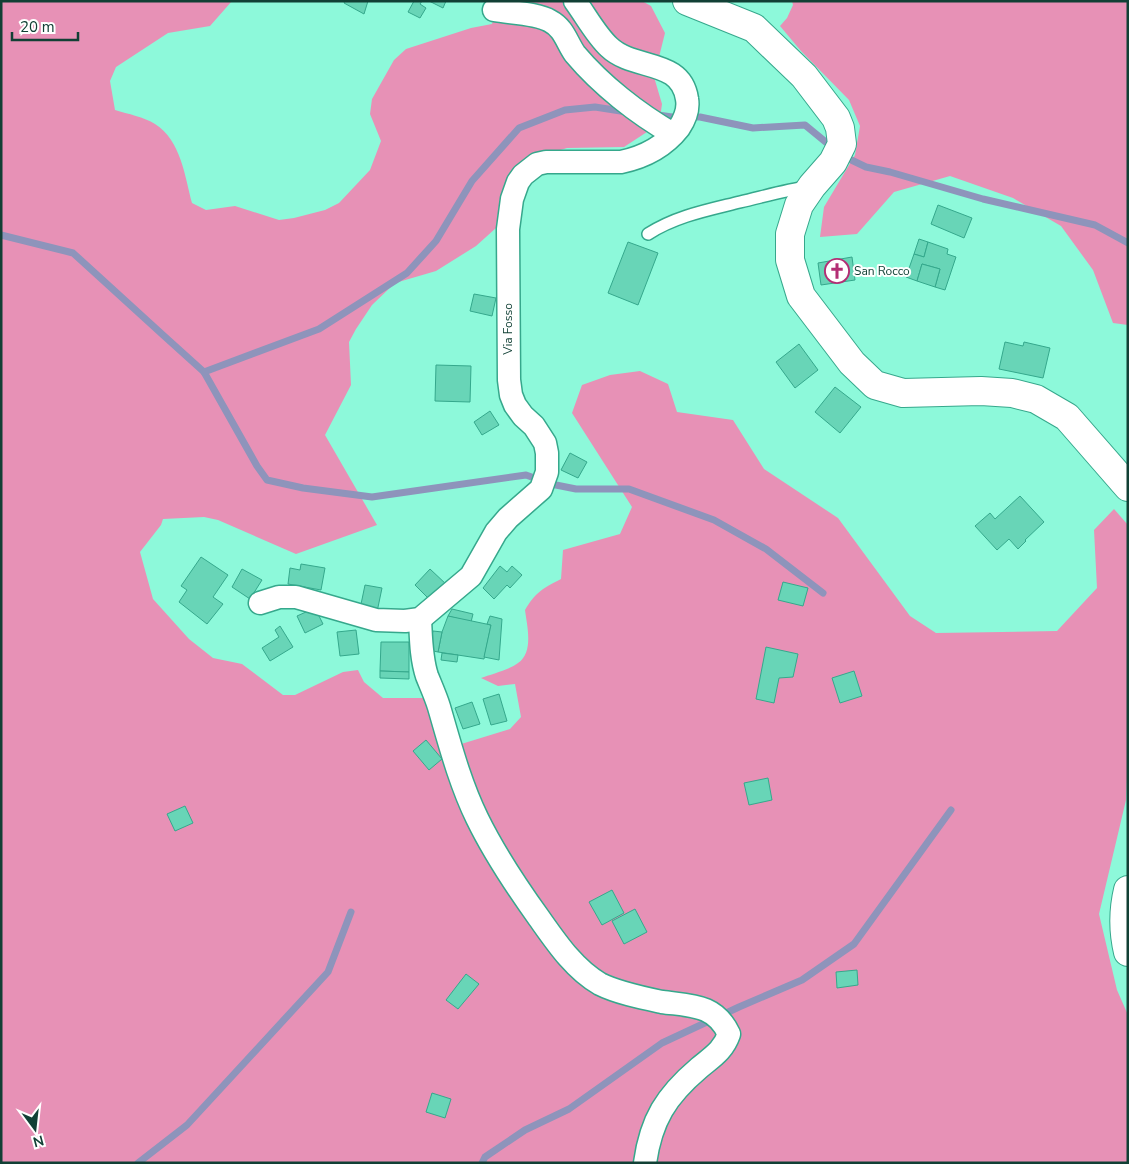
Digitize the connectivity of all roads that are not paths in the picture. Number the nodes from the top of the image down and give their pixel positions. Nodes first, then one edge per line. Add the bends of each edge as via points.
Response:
1 (575, 1) edge
2 (687, 1) edge
3 (494, 10) dead end
4 (673, 134) junction
5 (812, 186) junction
6 (648, 234) dead end
7 (1128, 487) edge
8 (260, 603) dead end
9 (420, 619) junction
10 (1128, 890) edge
11 (1128, 952) edge
12 (645, 1163) edge

1 - 4 street, Via Fosso via 609,47 636,62 672,73 679,80 687,96 687,112
2 - 5 main road via 754,28 804,76 836,118 842,144 833,162
3 - 4 street via 549,20 560,27 574,53 600,79 650,121
4 - 9 street, Via Fosso via 662,146 633,160 546,162 530,168 518,182 508,229 508,373 515,405 546,443 548,463 545,481 541,489 496,532 471,576
5 - 6 lane via 681,217
5 - 7 main road via 799,205 790,234 790,260 801,296 852,363 875,385 903,393 981,391 1036,399 1067,417
8 - 9 street via 279,597 296,597 376,620
9 - 12 street via 426,674 477,818 519,890 553,939 583,971 602,984 711,1012 725,1025 729,1034 714,1057 687,1079 663,1106 648,1143
10 - 11 main road via 1124,936

